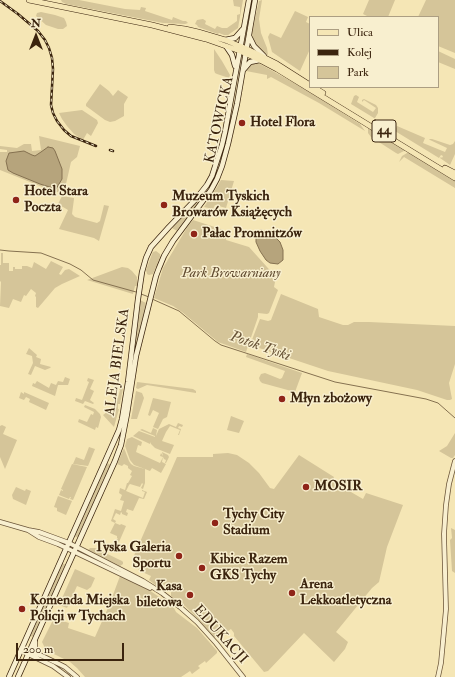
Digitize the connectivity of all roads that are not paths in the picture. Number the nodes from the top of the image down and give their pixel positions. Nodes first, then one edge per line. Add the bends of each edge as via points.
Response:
1 (29, 0) edge
2 (249, 0) edge
3 (255, 0) edge
4 (244, 28) junction
5 (249, 36) junction
6 (225, 43) junction
7 (240, 49) junction
8 (246, 51) junction
9 (267, 59) junction
10 (260, 60) junction
11 (236, 68) junction
12 (243, 70) junction
13 (309, 84) edge
14 (315, 88) edge
15 (455, 173) edge
16 (455, 178) edge
17 (151, 247) joint
18 (156, 276) joint
19 (107, 457) junction
20 (115, 461) junction
21 (455, 461) edge
22 (0, 522) edge
23 (28, 530) junction
24 (69, 543) junction
25 (66, 548) junction
26 (75, 550) junction
27 (35, 640) junction
28 (21, 649) junction
29 (29, 653) junction
30 (40, 655) junction
31 (9, 677) edge
32 (18, 677) edge
33 (68, 677) edge
34 (77, 677) edge
35 (243, 677) edge
36 (438, 677) edge

1 - 6 main road, 44
2 - 4 main road, KATOWICKA
3 - 5 main road, KATOWICKA
4 - 6 main road via 235,38
4 - 7 main road, KATOWICKA
5 - 8 main road, KATOWICKA
5 - 9 main road via 254,46
6 - 7 main road, 44
6 - 11 main road
7 - 8 main road, 44
7 - 11 main road, KATOWICKA
8 - 9 main road, 44
8 - 10 main road, 44
8 - 12 main road, KATOWICKA
9 - 13 main road, 44
10 - 12 main road via 250,62
10 - 16 main road, 44
11 - 17 main road, KATOWICKA via 222,145 212,176 196,199
12 - 18 main road, KATOWICKA via 228,144 217,179 173,241
14 - 15 main road, 44
17 - 19 main road, ALEJA BIELSKA via 139,289 122,419
18 - 20 main road, ALEJA BIELSKA via 136,356 124,434
19 - 20 main road via 109,461
19 - 24 main road, ALEJA BIELSKA
20 - 26 main road, ALEJA BIELSKA
21 - 36 street via 446,505 446,609
22 - 23 street
23 - 24 street
23 - 25 street, EDUKACJI
24 - 25 main road, ALEJA BIELSKA
24 - 26 street
25 - 26 street, EDUKACJI
25 - 28 main road, ALEJA BIELSKA
26 - 27 main road, ALEJA BIELSKA
26 - 35 street, EDUKACJI via 162,593 197,622
27 - 29 main road, ALEJA BIELSKA
27 - 30 street via 35,648
28 - 29 street
28 - 31 main road, ALEJA BIELSKA
29 - 30 street
29 - 32 main road, ALEJA BIELSKA
29 - 33 street
30 - 34 street via 65,667

